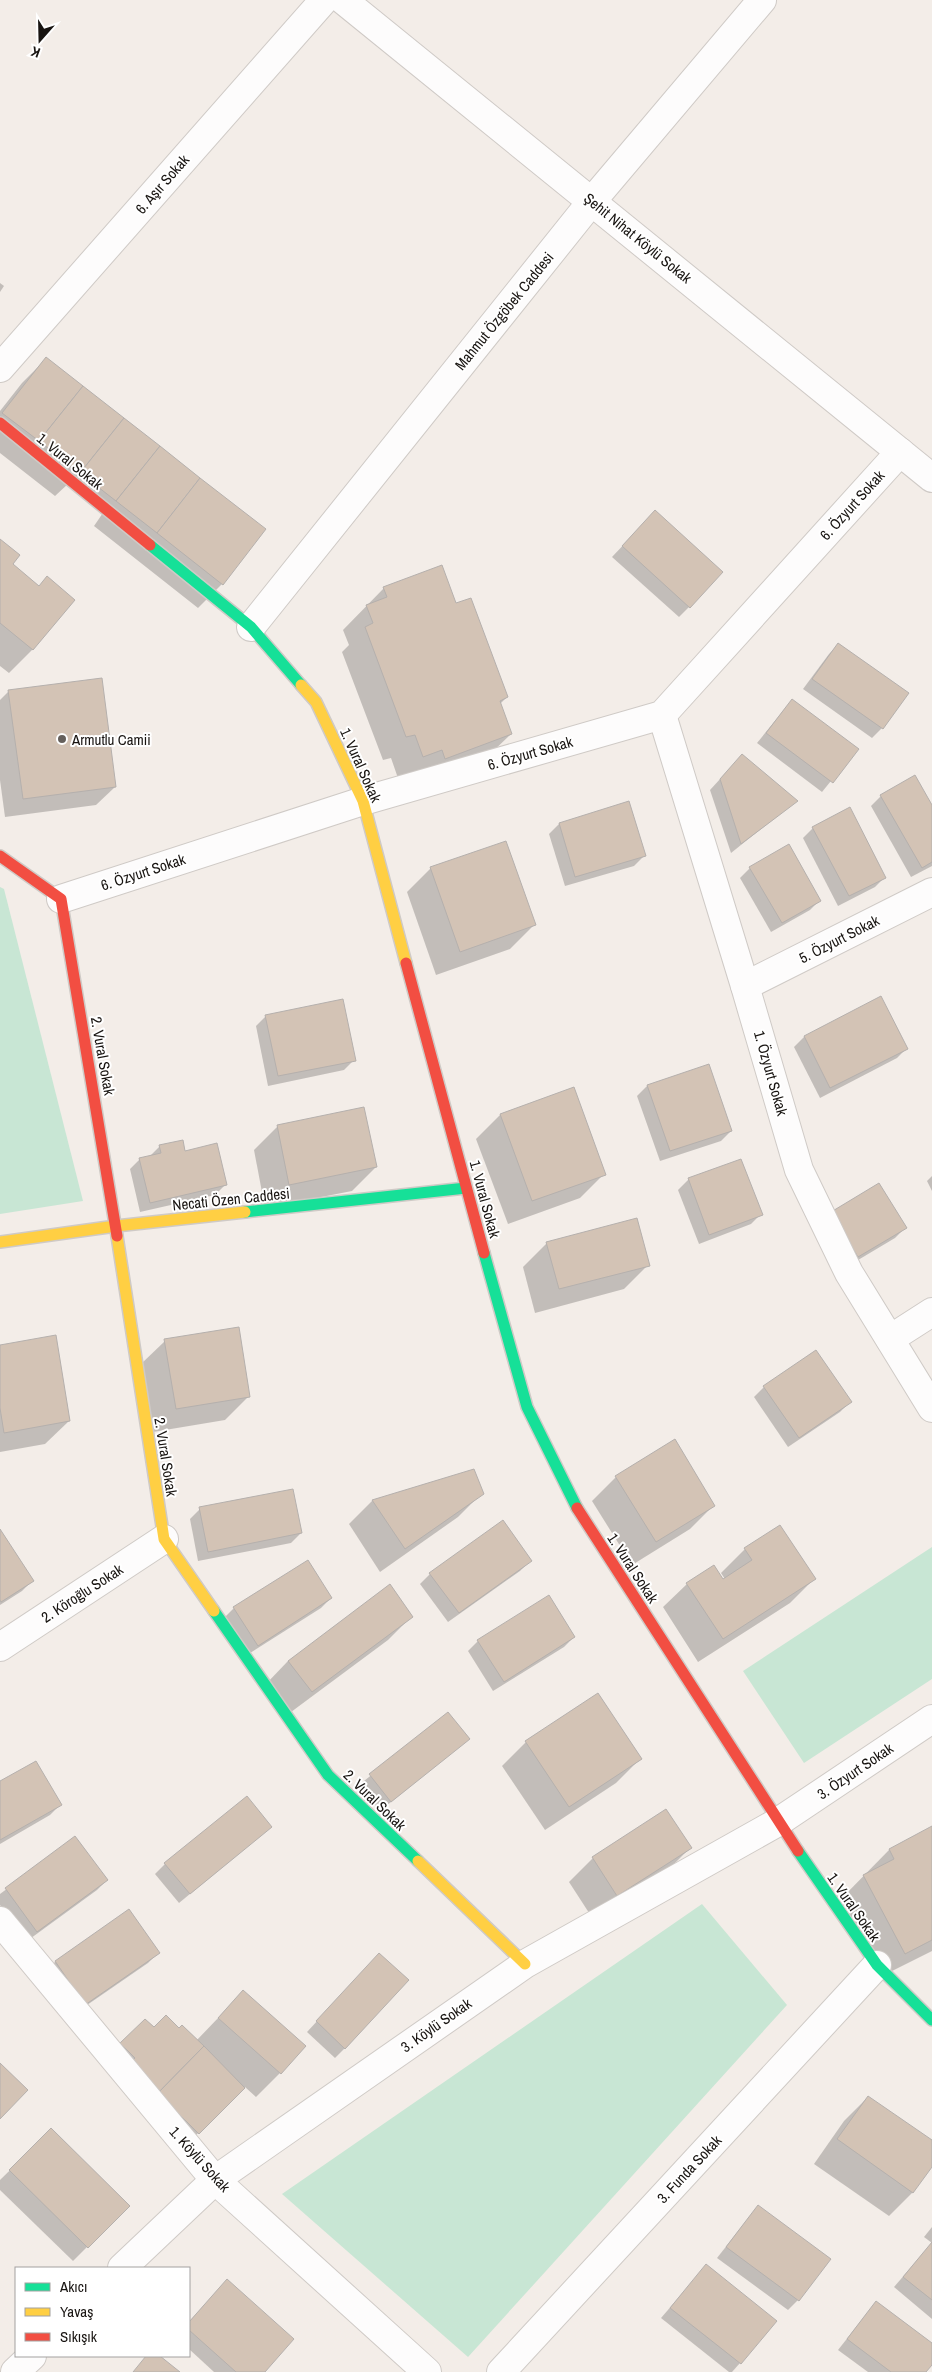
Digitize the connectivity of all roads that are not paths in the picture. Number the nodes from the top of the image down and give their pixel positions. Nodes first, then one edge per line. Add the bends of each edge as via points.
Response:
1 (324, 0) edge
2 (343, 0) edge
3 (762, 0) edge
4 (592, 201) junction
5 (0, 368) edge
6 (0, 423) edge
7 (900, 452) junction
8 (932, 478) edge
9 (251, 626) junction
10 (662, 715) junction
11 (363, 800) junction
12 (0, 856) edge
13 (932, 892) edge
14 (61, 899) junction
15 (746, 986) junction
16 (466, 1188) junction
17 (116, 1226) junction
18 (0, 1242) edge
19 (932, 1312) edge
20 (890, 1339) junction
21 (932, 1408) edge
22 (164, 1539) junction
23 (0, 1647) edge
24 (932, 1719) edge
25 (778, 1822) junction
26 (0, 1921) edge
27 (525, 1964) junction
28 (877, 1966) junction
29 (932, 2020) edge
30 (215, 2180) junction
31 (123, 2267) edge
32 (31, 2357) edge
33 (15, 2372) edge
34 (427, 2372) edge
35 (501, 2372) edge

1 - 5 street, 6. Aşır Sokak
2 - 4 street, Şehit Nihat Köylü Sokak
3 - 4 street, Mahmut Özgöbek Caddesi
4 - 7 street, Şehit Nihat Köylü Sokak
4 - 9 street, Mahmut Özgöbek Caddesi
6 - 9 street, 1. Vural Sokak
7 - 8 street, Şehit Nihat Köylü Sokak
7 - 10 street, 6. Özyurt Sokak
9 - 11 street, 1. Vural Sokak via 316,702
10 - 11 street, 6. Özyurt Sokak
10 - 15 street, 1. Özyurt Sokak
11 - 14 street, 6. Özyurt Sokak
11 - 16 street, 1. Vural Sokak
12 - 14 street
13 - 15 street, 5. Özyurt Sokak
14 - 17 street, 2. Vural Sokak
15 - 20 street, 1. Özyurt Sokak via 798,1170 849,1273
16 - 17 street, Necati Özen Caddesi
16 - 25 street, 1. Vural Sokak via 527,1406 576,1507
17 - 18 street, Necati Özen Caddesi
17 - 22 street, 2. Vural Sokak
19 - 20 street
20 - 21 street, 1. Özyurt Sokak
22 - 23 street, 2. Köroğlu Sokak
22 - 27 street, 2. Vural Sokak via 328,1775
24 - 25 street, 3. Özyurt Sokak
25 - 27 street, 3. Köylü Sokak
25 - 28 street, 1. Vural Sokak
26 - 30 street, 1. Köylü Sokak
27 - 30 street, 3. Köylü Sokak
28 - 29 street, 1. Vural Sokak
28 - 35 street, 3. Funda Sokak
30 - 31 street, 3. Köylü Sokak
30 - 34 street, 1. Köylü Sokak
32 - 33 street

